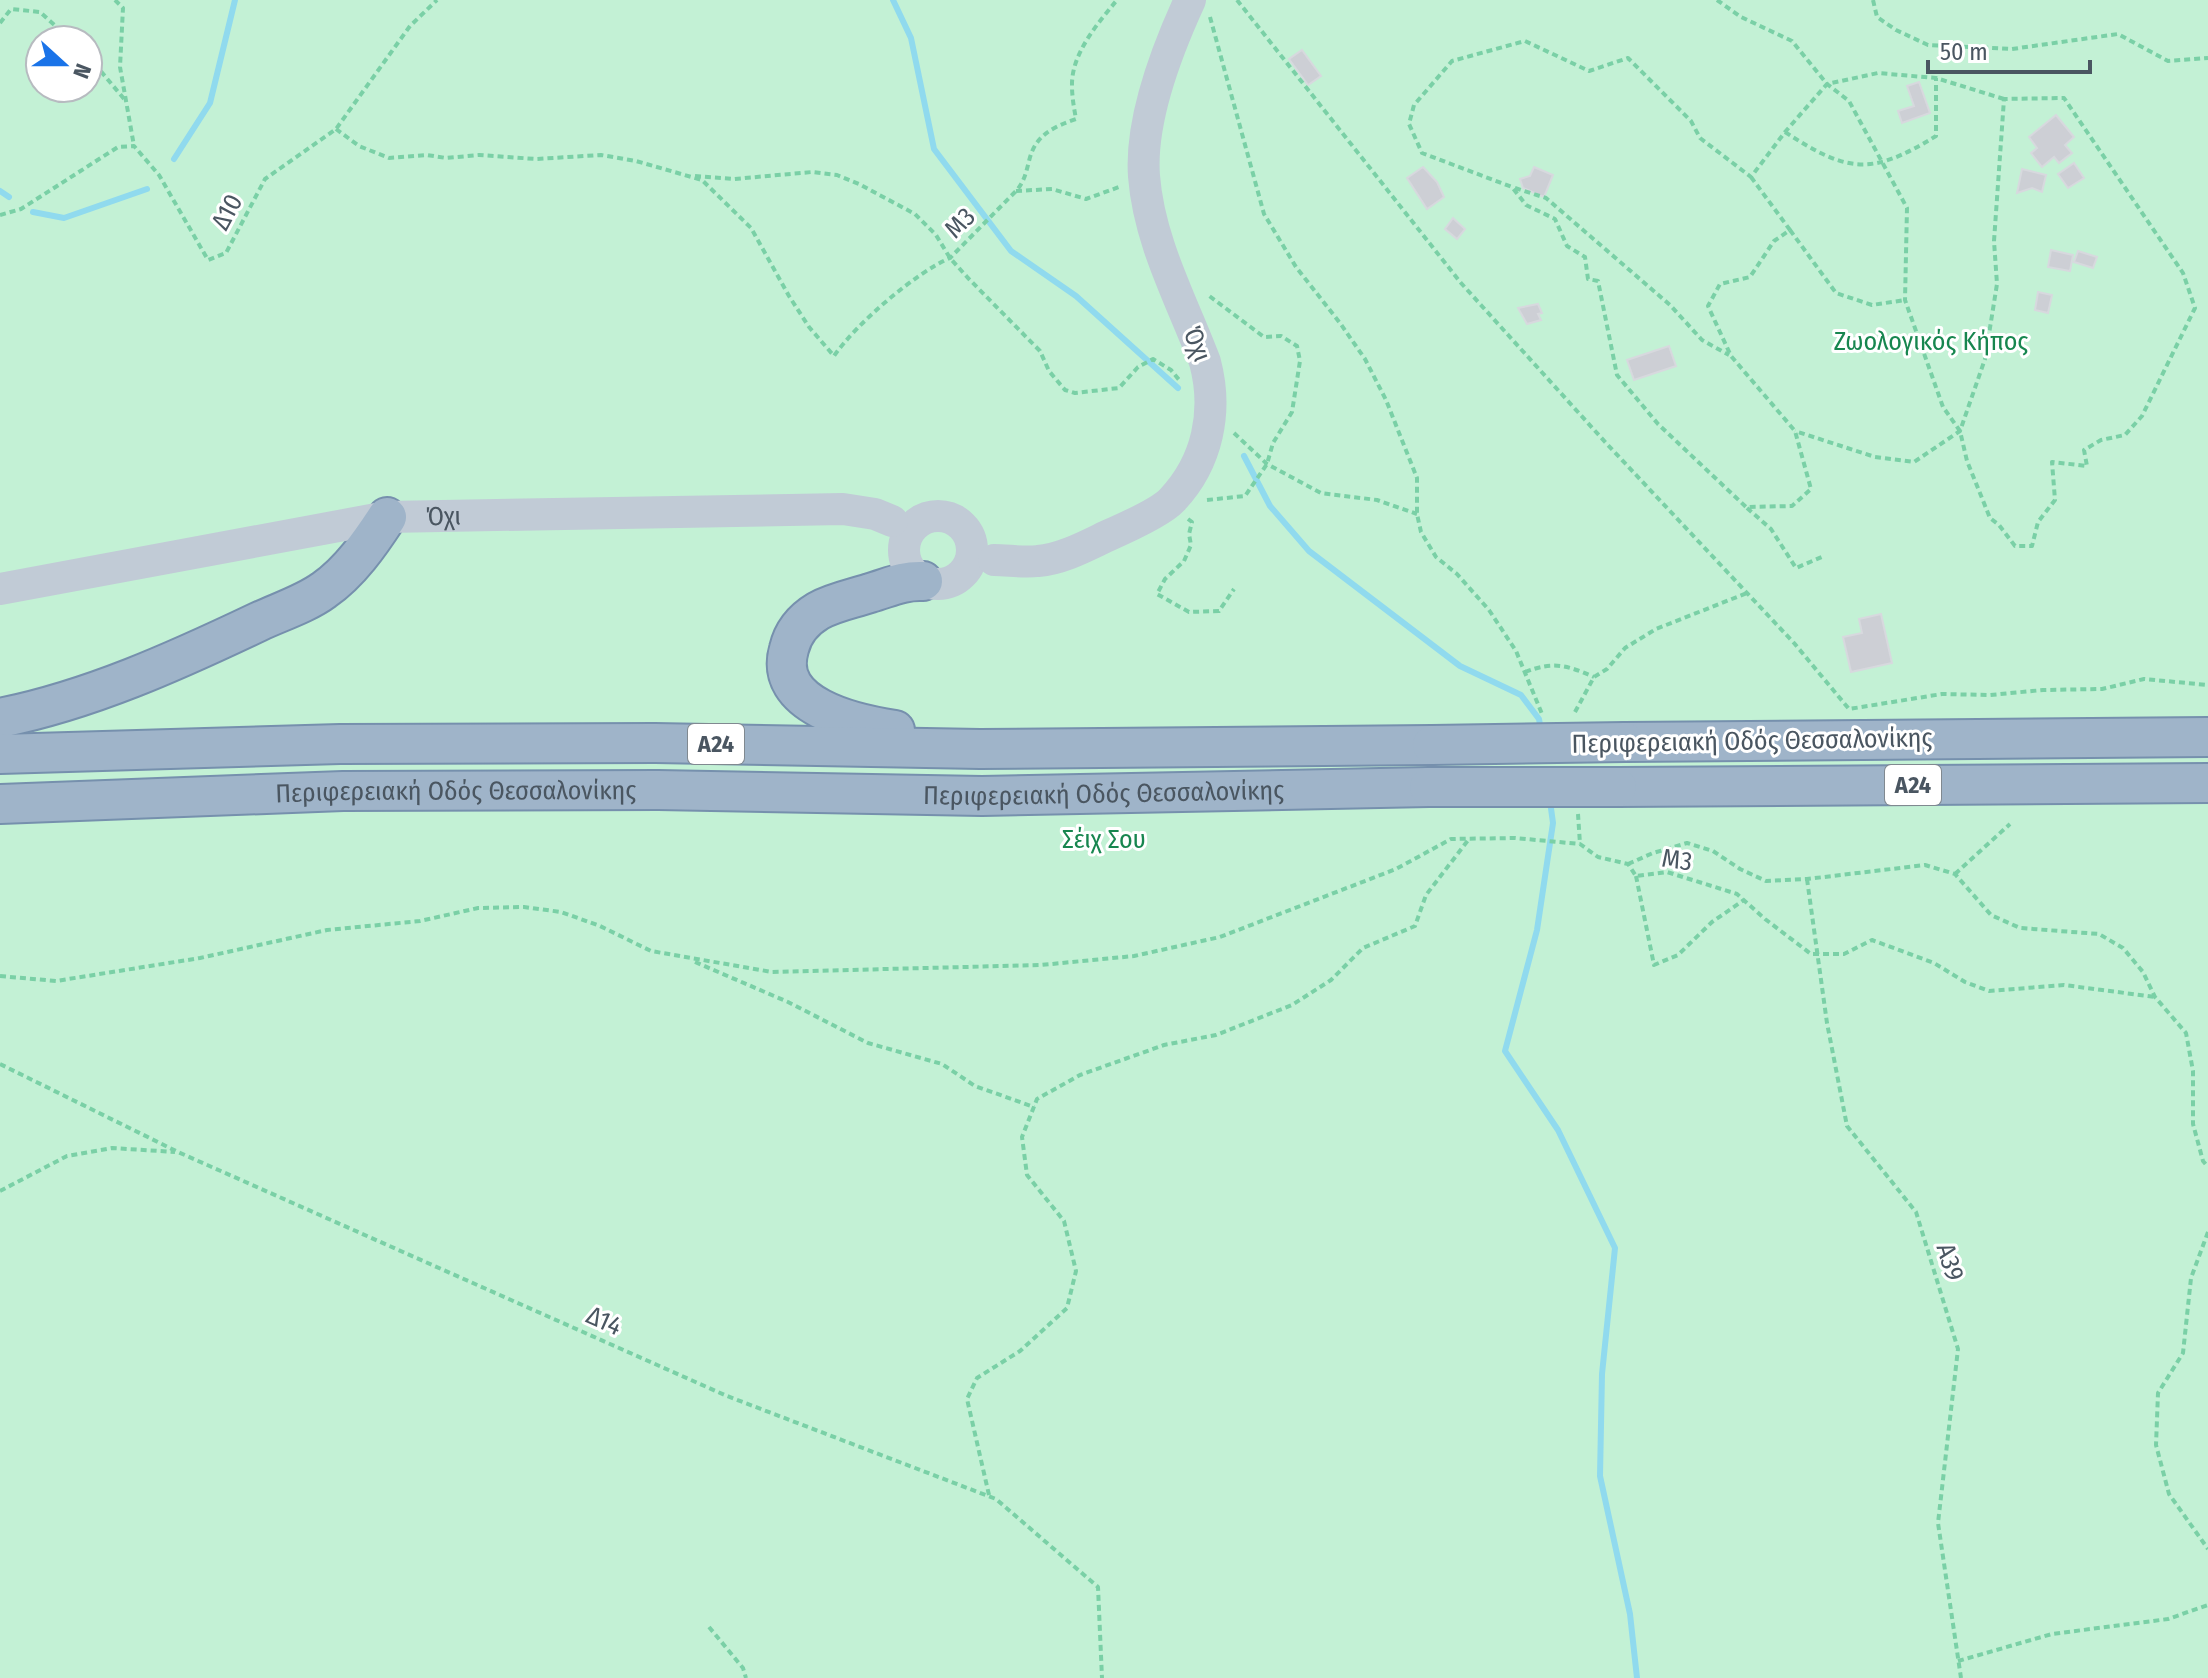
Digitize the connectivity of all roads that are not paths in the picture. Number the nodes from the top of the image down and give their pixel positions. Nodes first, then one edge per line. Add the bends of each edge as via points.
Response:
1 (1199, 7) edge
2 (387, 517) junction
3 (898, 532) junction
4 (983, 550) junction
5 (923, 581) junction
6 (0, 589) edge
7 (0, 718) edge
8 (2208, 737) edge
9 (980, 749) junction
10 (0, 754) edge
11 (2208, 783) edge
12 (0, 804) edge

1 - 4 main road, Όχι via 1166,61 1145,142 1144,178 1162,256 1210,380 1211,415 1202,452 1171,501 1074,552 1039,561
2 - 3 main road, Όχι via 843,509 875,514
2 - 6 main road, Όχι
2 - 7 highway via 366,550 323,591 101,690
3 - 4 main road via 936,516 958,522
3 - 5 main road via 907,565
4 - 5 main road via 955,580
5 - 9 highway via 843,601 806,619 789,649 788,675 812,704 844,720
8 - 9 highway, Περιφερειακή Οδός Θεσσαλονίκης / Α24, bridge
9 - 10 highway, Περιφερειακή Οδός Θεσσαλονίκης / Α24 via 340,744
11 - 12 highway, Περιφερειακή Οδός Θεσσαλονίκης / Α24, bridge via 1429,787 982,796 343,791

